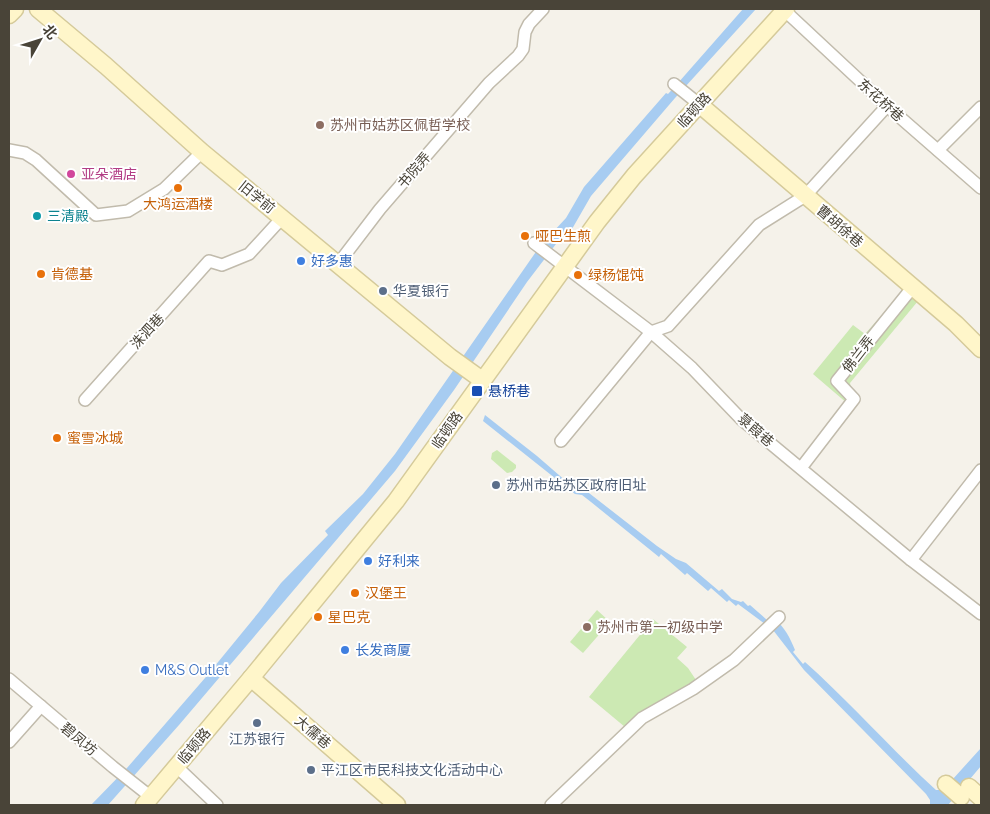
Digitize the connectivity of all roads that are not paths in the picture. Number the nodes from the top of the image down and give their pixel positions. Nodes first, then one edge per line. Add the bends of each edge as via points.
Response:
1 (14, 9) edge
2 (38, 9) edge
3 (543, 9) edge
4 (785, 9) edge
5 (9, 15) edge
6 (674, 84) dead end
7 (699, 104) junction
8 (887, 106) junction
9 (981, 107) edge
10 (9, 150) edge
11 (938, 150) junction
12 (202, 152) junction
13 (981, 188) edge
14 (805, 196) junction
15 (282, 218) junction
16 (536, 244) dead end
17 (338, 264) junction
18 (564, 266) junction
19 (912, 288) junction
20 (651, 332) junction
21 (981, 348) edge
22 (476, 376) junction
23 (85, 400) dead end
24 (561, 441) dead end
25 (801, 468) junction
26 (981, 470) edge
27 (911, 560) junction
28 (981, 614) edge
29 (775, 622) dead end
30 (251, 678) junction
31 (9, 680) edge
32 (41, 706) junction
33 (9, 742) edge
34 (177, 767) junction
35 (946, 784) dead end
36 (967, 794) edge
37 (148, 801) edge
38 (217, 805) edge
39 (397, 805) edge
40 (551, 805) edge

1 - 5 street
2 - 12 street, 旧学前
3 - 17 street, 书院弄 via 529,24 518,56 489,84 380,209
4 - 7 street, 临顿路
4 - 8 street, 东花桥巷
6 - 7 street
7 - 14 street, 曹胡徐巷
7 - 18 street, 临顿路 via 634,176
8 - 11 street, 东花桥巷
8 - 14 street
9 - 11 street
10 - 12 street via 25,153 36,160 96,215 128,211 164,189
11 - 13 street, 东花桥巷
12 - 15 street, 旧学前
14 - 19 street, 曹胡徐巷
14 - 20 street via 759,225 668,326
15 - 17 street, 旧学前
15 - 23 street, 洙泗巷 via 249,254 222,265 209,261
16 - 18 street, 菉葭巷
17 - 22 street, 旧学前
18 - 20 street, 菉葭巷
18 - 22 street, 临顿路
19 - 21 street, 曹胡徐巷
19 - 25 street, 佛兰弄 via 837,381 854,399
20 - 24 street
20 - 25 street, 菉葭巷 via 692,368 741,419
22 - 30 street, 临顿路 via 396,502
25 - 27 street, 菉葭巷
26 - 27 street
27 - 28 street, 菉葭巷
29 - 40 street via 734,660 642,718
30 - 34 street, 临顿路
30 - 39 street, 大儒巷
31 - 32 street, 碧凤坊
32 - 33 street
32 - 37 street, 碧凤坊 via 137,786
34 - 37 street, 临顿路
34 - 38 street
35 - 36 street

